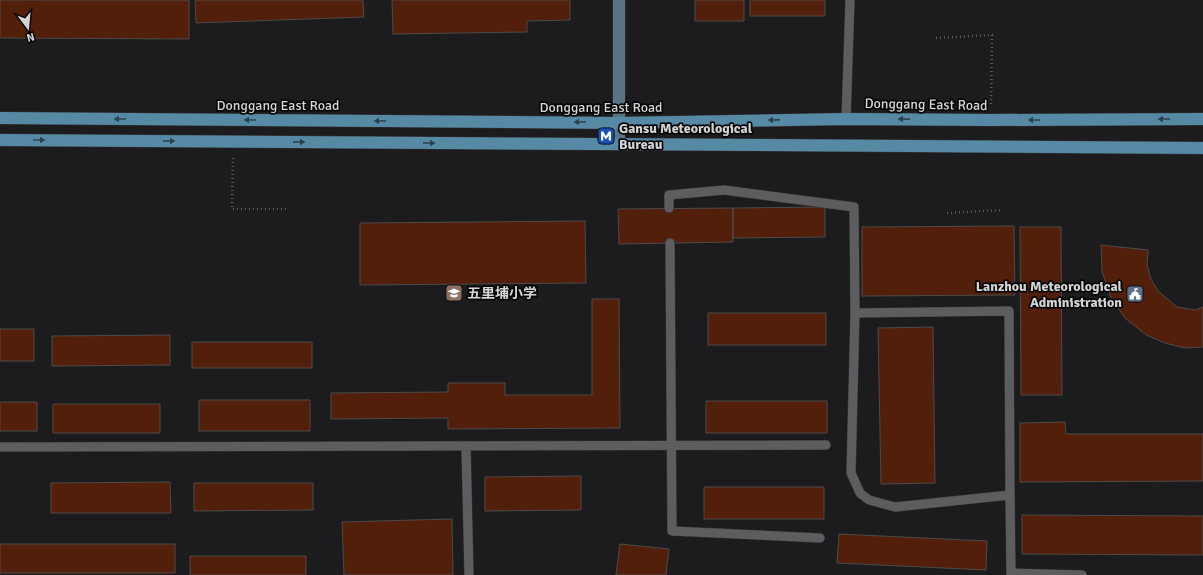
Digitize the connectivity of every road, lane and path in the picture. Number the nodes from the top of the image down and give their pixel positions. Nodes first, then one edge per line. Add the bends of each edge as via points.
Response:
1 (619, 0) edge
2 (850, 0) edge
3 (936, 38) dead end
4 (0, 118) edge
5 (846, 119) junction
6 (1203, 119) edge
7 (990, 120) junction
8 (619, 123) junction
9 (0, 140) edge
10 (233, 142) junction
11 (619, 144) junction
12 (1203, 148) edge
13 (669, 208) dead end
14 (288, 209) dead end
15 (1003, 210) dead end
16 (947, 213) dead end
17 (670, 243) dead end
18 (855, 313) junction
19 (826, 445) dead end
20 (466, 446) junction
21 (672, 446) junction
22 (0, 447) edge
23 (1010, 495) junction
24 (820, 538) dead end
25 (1011, 574) edge
26 (469, 575) edge
27 (1082, 575) edge

1 - 8 main road
2 - 5 lane
3 - 7 path via 992,35
8 -> 4 main road, Donggang East Road
7 -> 5 main road, Donggang East Road
5 -> 8 main road, Donggang East Road
6 -> 7 main road, Donggang East Road
8 - 11 main road
9 -> 10 main road
10 -> 11 main road
10 - 14 path via 232,209
11 - 12 main road
13 - 18 lane via 669,195 724,190 854,207
15 - 16 path
17 - 21 lane
18 - 23 lane via 851,473 860,493 869,500 895,508
18 - 23 lane via 1009,311
19 - 21 lane
20 - 21 lane
20 - 22 lane
20 - 26 lane
21 - 24 lane via 672,531
23 - 25 lane
25 - 27 lane

